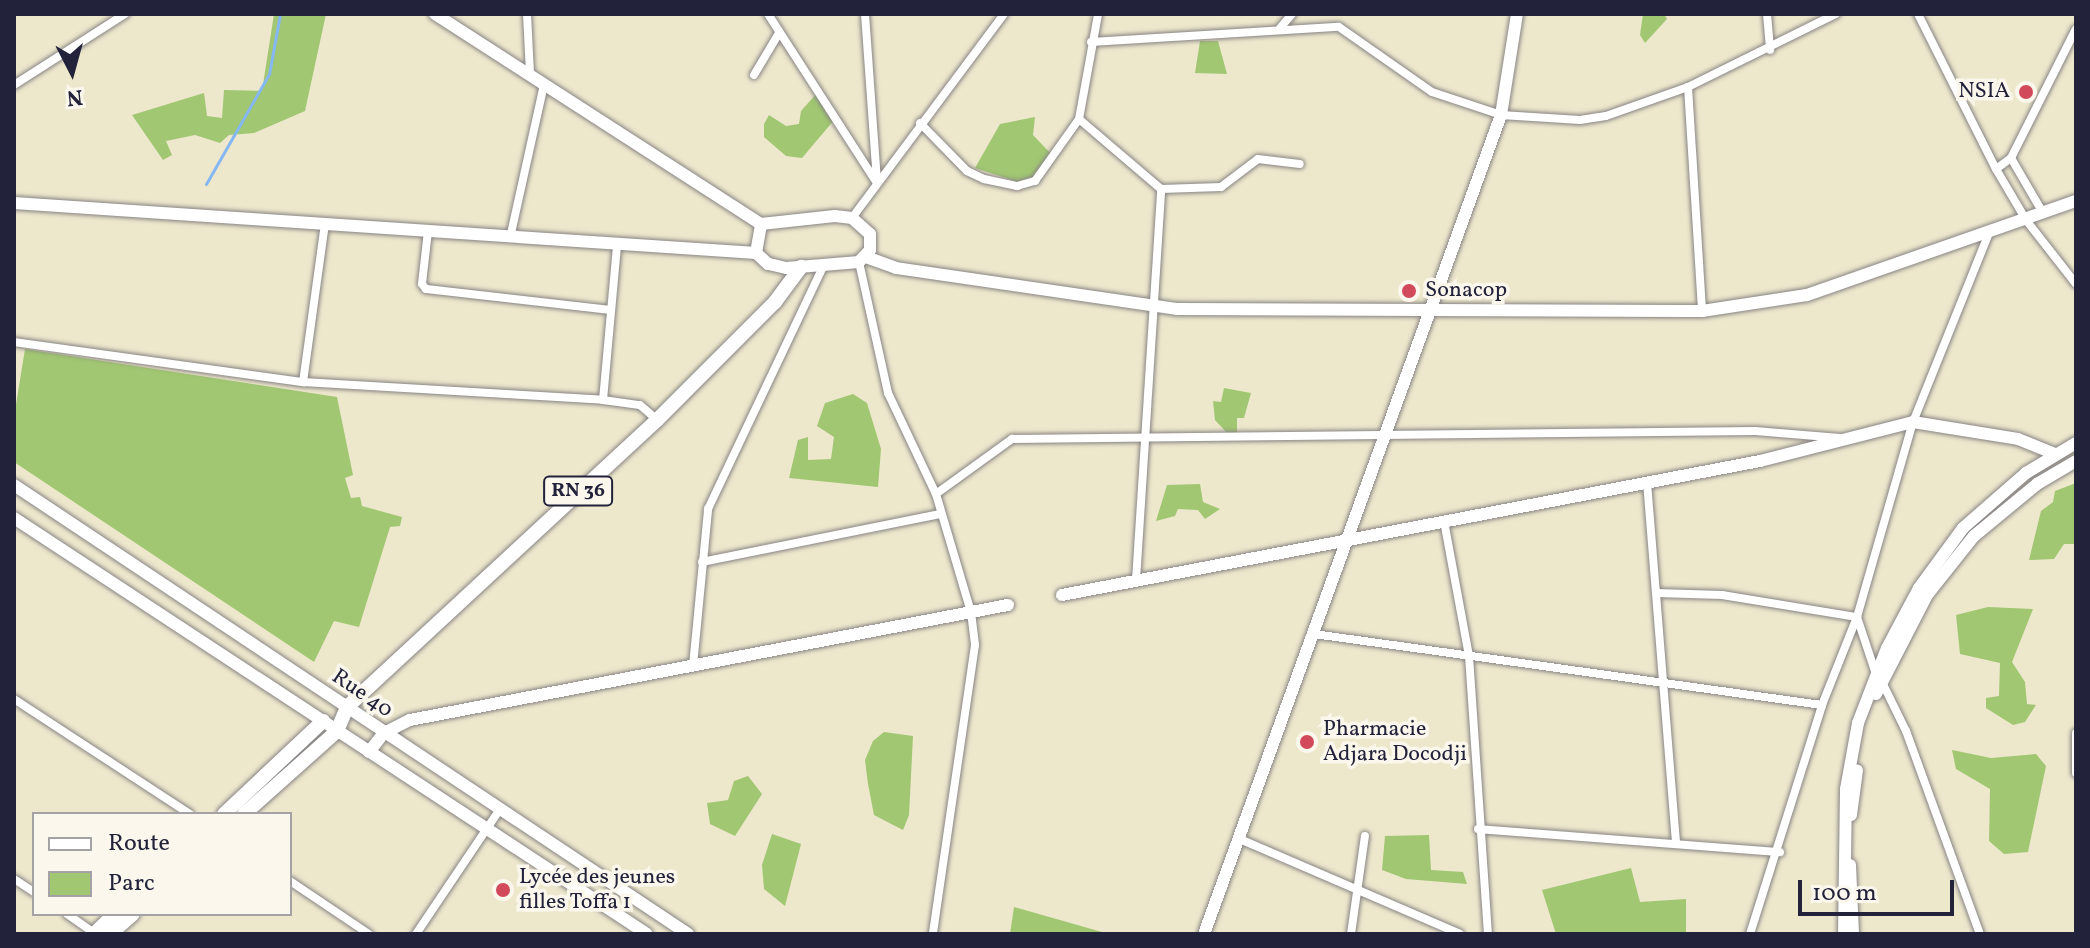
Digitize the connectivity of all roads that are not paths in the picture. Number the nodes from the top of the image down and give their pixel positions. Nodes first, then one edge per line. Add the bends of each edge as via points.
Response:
1 (125, 14) edge
2 (435, 14) edge
3 (527, 14) edge
4 (768, 14) edge
5 (865, 14) edge
6 (1004, 14) edge
7 (1098, 14) edge
8 (1292, 14) edge
9 (1767, 14) edge
10 (1836, 14) edge
11 (1918, 14) edge
12 (1516, 16) edge
13 (1280, 28) junction
14 (2076, 29) edge
15 (779, 33) junction
16 (1091, 42) junction
17 (1770, 50) junction
18 (530, 74) junction
19 (754, 75) dead end
20 (14, 85) edge
21 (544, 85) junction
22 (1688, 87) junction
23 (1501, 115) junction
24 (1079, 119) junction
25 (920, 123) junction
26 (2011, 158) junction
27 (1300, 164) dead end
28 (1996, 169) junction
29 (877, 183) junction
30 (1161, 189) junction
31 (2076, 201) edge
32 (14, 203) edge
33 (2043, 213) junction
34 (852, 218) junction
35 (2026, 220) junction
36 (325, 224) junction
37 (761, 224) junction
38 (428, 231) junction
39 (1989, 233) junction
40 (510, 238) junction
41 (617, 246) junction
42 (756, 253) junction
43 (862, 259) junction
44 (801, 267) junction
45 (823, 267) junction
46 (2076, 284) edge
47 (1153, 307) junction
48 (609, 310) junction
49 (1428, 311) junction
50 (1702, 311) junction
51 (14, 342) edge
52 (303, 382) junction
53 (603, 400) junction
54 (657, 420) junction
55 (1913, 422) junction
56 (1383, 437) junction
57 (1145, 439) junction
58 (1848, 439) junction
59 (2076, 443) edge
60 (2055, 454) junction
61 (2076, 461) edge
62 (1647, 482) junction
63 (14, 485) edge
64 (936, 494) junction
65 (941, 514) junction
66 (14, 518) edge
67 (1444, 521) junction
68 (1348, 537) junction
69 (702, 562) junction
70 (1136, 580) junction
71 (1656, 593) junction
72 (1062, 595) dead end
73 (1008, 605) dead end
74 (971, 612) junction
75 (1857, 617) junction
76 (1314, 634) junction
77 (1469, 656) junction
78 (693, 666) junction
79 (1879, 678) junction
80 (1663, 683) junction
81 (14, 699) edge
82 (1822, 705) junction
83 (347, 707) junction
84 (323, 721) junction
85 (337, 731) junction
86 (384, 733) junction
87 (2076, 734) edge
88 (369, 752) junction
89 (2076, 773) edge
90 (500, 809) junction
91 (187, 812) edge
92 (226, 812) edge
93 (246, 812) edge
94 (487, 829) junction
95 (1478, 829) junction
96 (1365, 836) dead end
97 (1242, 840) junction
98 (1676, 844) junction
99 (1780, 852) junction
100 (14, 879) edge
101 (292, 882) edge
102 (32, 891) edge
103 (1360, 895) junction
104 (70, 916) edge
105 (113, 916) edge
106 (130, 916) edge
107 (99, 934) edge
108 (369, 934) edge
109 (416, 934) edge
110 (647, 934) edge
111 (688, 934) edge
112 (933, 934) edge
113 (1204, 934) edge
114 (1351, 934) edge
115 (1460, 934) edge
116 (1488, 934) edge
117 (1750, 934) edge
118 (1844, 934) edge
119 (1853, 934) edge
120 (1980, 934) edge

1 - 20 street
2 - 18 street
3 - 18 street
4 - 15 street
5 - 29 street
6 - 25 street
7 - 16 street
8 - 13 street
9 - 17 street
10 - 17 street
11 - 28 street
12 - 23 street
13 - 16 street
13 - 23 street via 1350,30 1388,66 1432,92
14 - 26 street
15 - 19 street
15 - 29 street
16 - 24 street
17 - 22 street
18 - 21 street
21 - 37 street
21 - 40 street
22 - 23 street via 1600,118
22 - 50 street
23 - 49 street
24 - 25 street via 1035,181 1017,186 967,171
24 - 30 street
25 - 29 street
26 - 28 street
26 - 33 street
27 - 30 street via 1258,159 1221,187
28 - 35 street
29 - 34 street
30 - 47 street
31 - 33 street
32 - 36 street
33 - 35 street
34 - 37 street
34 - 43 street via 870,234
35 - 39 street
35 - 46 street
36 - 38 street
36 - 52 street
37 - 42 street
38 - 40 street
38 - 48 street via 422,284 426,289
39 - 50 street via 1807,295
39 - 55 street
40 - 41 street
41 - 42 street
41 - 48 street
42 - 44 street via 768,264
43 - 45 street
43 - 47 street
43 - 64 street via 888,393
44 - 45 street
44 - 54 main road, RN 36 via 775,302
45 - 69 street via 723,471 705,519
47 - 49 street
47 - 57 street
48 - 53 street
49 - 50 street
49 - 56 street
51 - 52 street
52 - 53 street
53 - 54 street via 640,405
54 - 83 main road, RN 36
55 - 58 street
55 - 60 street via 2018,439
55 - 75 street
56 - 57 street
56 - 58 street via 1755,431
56 - 68 street
57 - 64 street via 1012,439
57 - 70 street
58 - 62 street
59 - 60 street
60 - 79 street via 1986,505 1945,549 1903,615
61 - 79 street via 2037,484 1974,536 1927,595
62 - 67 street
62 - 71 street
63 - 83 street, Rue 40
64 - 65 street
65 - 69 street
65 - 74 street
66 - 84 street, Rue 40
67 - 68 street
67 - 77 street
68 - 70 street
68 - 76 street
69 - 78 street
70 - 72 street
71 - 75 street via 1734,596
71 - 80 street
73 - 74 street
74 - 78 street
74 - 112 street via 974,666
75 - 79 street
75 - 82 street
76 - 77 street
76 - 97 street
77 - 80 street
77 - 95 street
78 - 86 street via 410,720
79 - 118 street via 1858,723 1846,789
79 - 119 street via 1859,745 1848,839
79 - 120 street via 1906,731
80 - 82 street
80 - 98 street
81 - 91 street
82 - 99 street
83 - 84 street, RN 36
83 - 85 main road, RN 36
83 - 86 street, Rue 40
84 - 85 street, Rue 40
84 - 92 main road, RN 36
85 - 88 street, Rue 40
85 - 93 main road, RN 36
86 - 88 street
86 - 90 street, Rue 40
87 - 89 street
88 - 94 street, Rue 40
90 - 94 street
90 - 111 street, Rue 40
94 - 109 street
94 - 110 street, Rue 40
95 - 98 street
95 - 116 street
96 - 103 street
97 - 103 street
97 - 113 street
98 - 99 street
99 - 117 street
100 - 102 street
101 - 108 street
103 - 114 street
103 - 115 street
104 - 107 street
105 - 107 main road
106 - 107 main road

